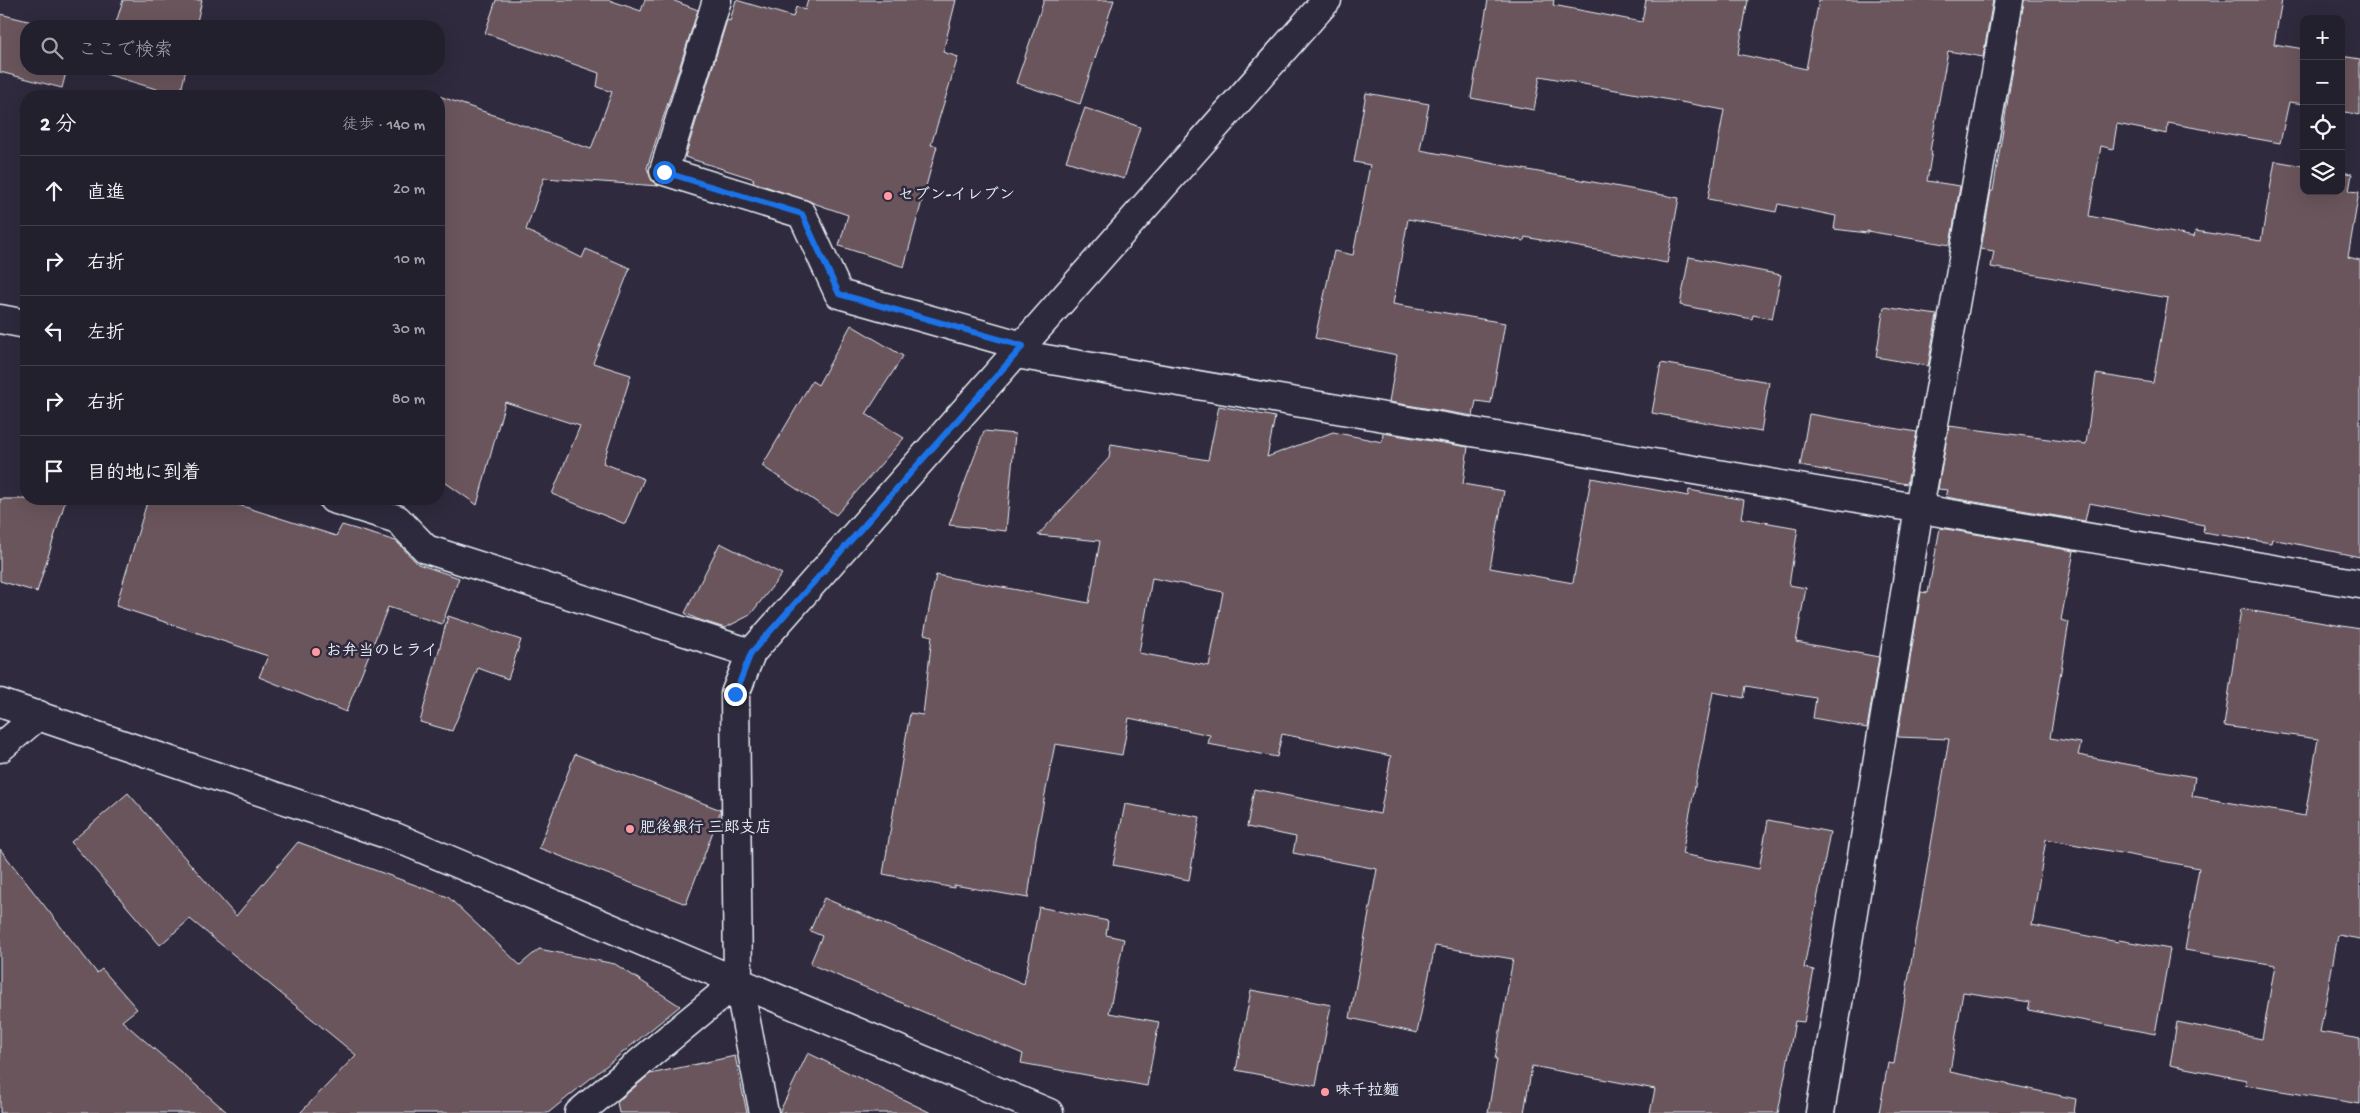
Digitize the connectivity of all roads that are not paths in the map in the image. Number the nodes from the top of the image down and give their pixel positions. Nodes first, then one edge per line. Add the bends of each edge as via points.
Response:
1 (718, 0) edge
2 (1327, 0) edge
3 (2009, 0) edge
4 (0, 319) edge
5 (20, 323) edge
6 (1020, 350) junction
7 (352, 505) edge
8 (1919, 508) junction
9 (2360, 584) edge
10 (751, 653) junction
11 (0, 703) edge
12 (39, 715) junction
13 (0, 748) edge
14 (738, 981) junction
15 (583, 1112) edge
16 (764, 1113) edge
17 (1049, 1113) edge
18 (1820, 1113) edge

1 - 6 street via 664,172 802,214 839,294
2 - 6 street
3 - 8 street
4 - 5 street
6 - 8 street
6 - 10 street
7 - 10 street via 397,519 426,549
8 - 9 street
8 - 18 street
10 - 14 street via 735,694
11 - 12 street
12 - 13 street
12 - 14 street via 395,837
14 - 15 street
14 - 16 street
14 - 17 street

